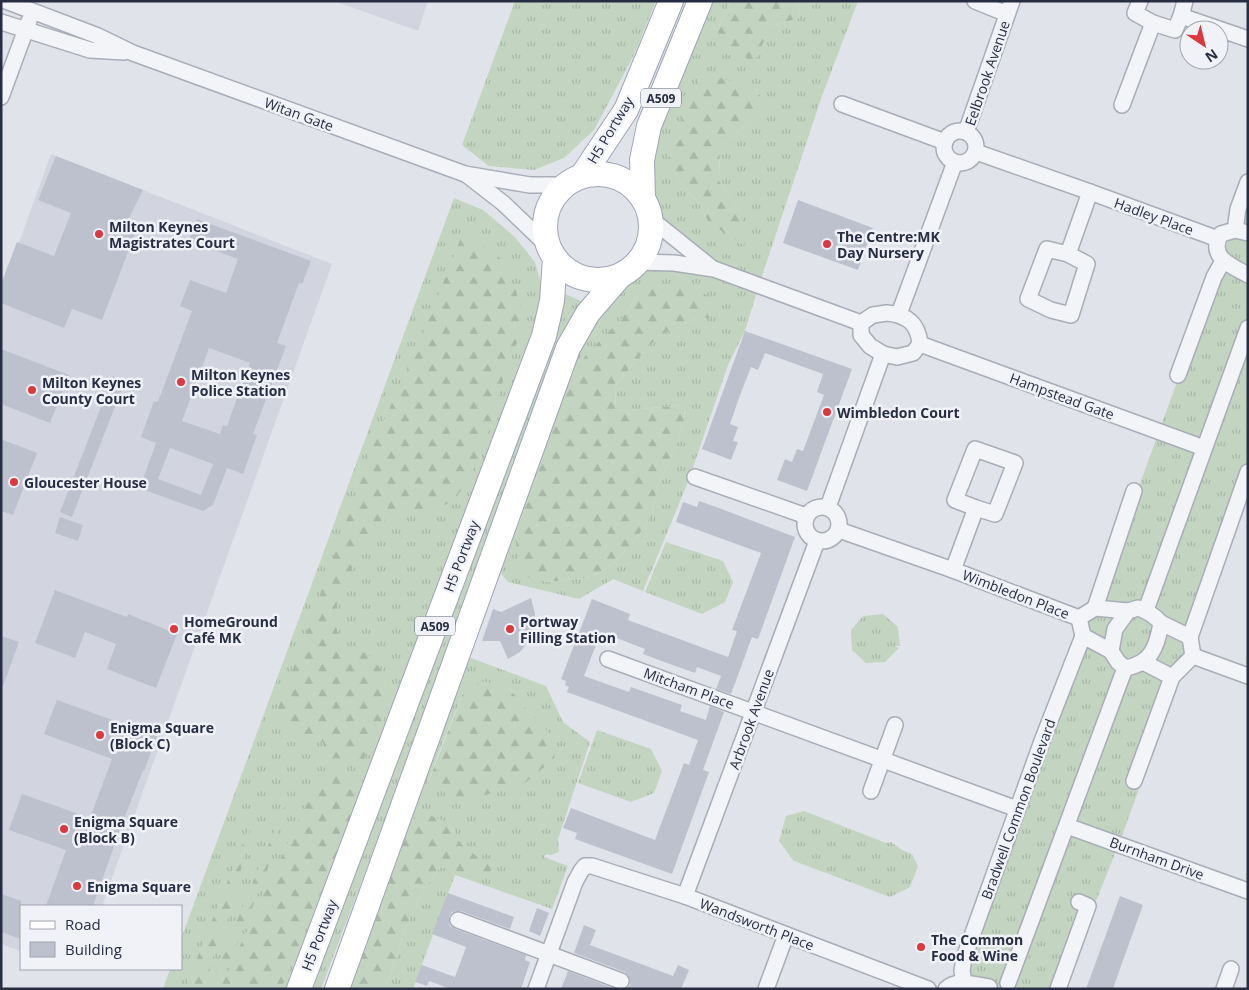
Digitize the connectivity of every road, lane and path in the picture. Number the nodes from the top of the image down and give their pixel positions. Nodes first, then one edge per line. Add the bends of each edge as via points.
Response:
1 (6, 1) edge
2 (671, 1) edge
3 (700, 1) edge
4 (975, 1) edge
5 (1140, 1) edge
6 (34, 6) edge
7 (1010, 8) edge
8 (1183, 8) edge
9 (1, 22) edge
10 (1154, 23) junction
11 (26, 30) junction
12 (1248, 39) edge
13 (133, 53) junction
14 (1, 97) edge
15 (842, 104) dead end
16 (1122, 105) dead end
17 (966, 132) junction
18 (945, 142) junction
19 (976, 152) junction
20 (955, 162) junction
21 (465, 174) junction
22 (574, 180) junction
23 (1248, 182) edge
24 (1090, 192) junction
25 (647, 209) junction
26 (1242, 231) edge
27 (1218, 240) junction
28 (551, 252) junction
29 (1068, 254) junction
30 (1223, 262) junction
31 (629, 269) junction
32 (714, 269) junction
33 (1248, 275) edge
34 (899, 314) junction
35 (861, 323) junction
36 (1248, 328) edge
37 (920, 344) junction
38 (883, 354) junction
39 (1178, 375) dead end
40 (1204, 448) junction
41 (1248, 472) edge
42 (695, 477) dead end
43 (1134, 491) dead end
44 (828, 507) junction
45 (976, 508) junction
46 (806, 516) junction
47 (839, 530) junction
48 (817, 541) junction
49 (953, 570) junction
50 (1095, 608) junction
51 (1146, 610) junction
52 (1128, 611) junction
53 (1079, 618) junction
54 (1160, 624) junction
55 (1083, 636) junction
56 (1190, 637) junction
57 (1112, 651) junction
58 (1193, 656) junction
59 (608, 659) dead end
60 (1143, 662) junction
61 (1125, 668) junction
62 (1248, 676) edge
63 (1172, 677) junction
64 (753, 712) junction
65 (895, 725) dead end
66 (882, 759) junction
67 (1134, 782) dead end
68 (871, 791) dead end
69 (1018, 810) junction
70 (1067, 826) junction
71 (1248, 891) edge
72 (685, 896) junction
73 (1079, 902) dead end
74 (458, 920) dead end
75 (786, 935) junction
76 (548, 954) junction
77 (1231, 969) dead end
78 (621, 981) dead end
79 (964, 983) junction
80 (1012, 986) edge
81 (988, 988) edge
82 (299, 989) edge
83 (336, 989) edge
84 (536, 989) edge
85 (766, 989) edge
86 (928, 989) edge
87 (946, 989) edge
88 (1058, 989) edge
89 (1224, 989) edge

1 - 6 street, Witan Gate
2 - 22 main road, H5 Portway / A509 via 626,110
3 - 25 main road, A509 via 649,126 642,160
4 - 7 street, Eelbrook Avenue
5 - 10 street via 1135,13
6 - 11 street
6 - 13 street, Witan Gate
7 - 17 street, Eelbrook Avenue
8 - 10 street via 1175,30
8 - 12 street
9 - 11 street, Witan Gate
10 - 16 street
11 - 13 street, Witan Gate via 90,50
11 - 14 street
13 - 21 street, Witan Gate
15 - 18 street
17 - 18 street via 951,134
17 - 19 street via 976,142
18 - 20 street via 947,157
19 - 20 street via 966,163
19 - 24 street, Hadley Place
20 - 34 street
21 - 22 street, Witan Gate via 530,185
21 - 28 street, Witan Gate via 503,203
22 - 25 main road via 600,174 617,177 632,186
22 - 28 main road via 554,197 546,212 544,228
23 - 26 street via 1238,208
24 - 27 street, Hadley Place
24 - 29 street
25 - 31 main road via 651,234 647,249
25 - 32 street
26 - 27 street via 1221,234
27 - 30 street via 1217,250
28 - 31 main road via 568,272 584,279 602,280
28 - 82 main road, H5 Portway / A509 via 552,301 544,336
29 - 29 street via 1087,264 1071,315 1051,310 1028,298 1048,249
30 - 33 street
30 - 39 street via 1214,277
31 - 32 street via 674,263
31 - 83 main road, A509 via 588,313 568,348
32 - 35 street
34 - 35 street via 873,315
34 - 37 street via 919,332
35 - 38 street via 861,335
36 - 40 street
37 - 38 street via 913,353 897,357
37 - 40 street, Hampstead Gate
38 - 44 street
40 - 51 street
41 - 56 street
42 - 46 street
43 - 50 street
44 - 46 street via 815,508
44 - 47 street via 837,515
45 - 45 street via 955,500 976,450 1015,463 995,514
45 - 49 street, Wimbledon Place
46 - 48 street via 806,531
47 - 48 street via 828,541
47 - 49 street, Wimbledon Place
48 - 64 street, Arbrook Avenue
49 - 53 street, Wimbledon Place
50 - 52 street
50 - 53 street
51 - 52 street
51 - 54 street
52 - 57 street via 1115,629
53 - 55 street
54 - 56 street
54 - 60 street via 1152,653
55 - 57 street
55 - 69 street, Bradwell Common Boulevard
56 - 58 street
57 - 61 street
58 - 62 street
58 - 63 street
59 - 64 street, Mitcham Place
60 - 61 street
60 - 63 street
61 - 70 street
63 - 67 street
64 - 66 street, Mitcham Place
64 - 72 street, Arbrook Avenue
65 - 66 street
66 - 68 street
66 - 69 street, Mitcham Place
69 - 79 street, Bradwell Common Boulevard via 964,958
70 - 71 street, Burnham Drive
70 - 80 street
72 - 75 street, Wandsworth Place
72 - 76 street, Wandsworth Place via 604,869 585,866 575,882
73 - 88 street via 1088,906
74 - 76 street
75 - 85 street
75 - 86 street, Wandsworth Place
76 - 78 street
76 - 84 street
77 - 89 street
79 - 81 street
79 - 87 street via 954,983
80 - 81 street via 1002,982

